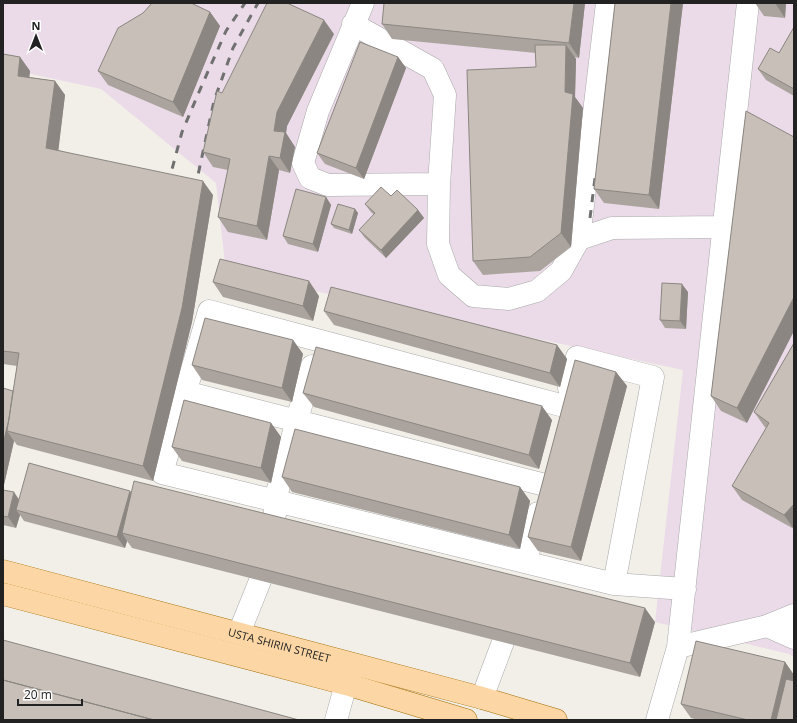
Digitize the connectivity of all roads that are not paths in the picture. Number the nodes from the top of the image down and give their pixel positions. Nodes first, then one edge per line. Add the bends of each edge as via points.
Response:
1 (363, 3) edge
2 (607, 3) edge
3 (748, 3) edge
4 (353, 24) junction
5 (439, 184) junction
6 (724, 227) junction
7 (580, 239) junction
8 (320, 340) junction
9 (185, 392) junction
10 (564, 406) junction
11 (297, 421) junction
12 (559, 428) edge
13 (550, 463) edge
14 (545, 485) junction
15 (275, 500) junction
16 (275, 528) edge
17 (519, 567) junction
18 (3, 571) edge
19 (260, 580) edge
20 (614, 584) junction
21 (685, 589) junction
22 (3, 594) edge
23 (794, 615) edge
24 (767, 626) junction
25 (239, 633) junction
26 (794, 638) edge
27 (503, 642) edge
28 (678, 647) junction
29 (352, 663) junction
30 (346, 684) junction
31 (482, 698) junction
32 (336, 720) edge
33 (466, 720) edge
34 (556, 720) edge
35 (657, 720) edge

1 - 4 lane
2 - 7 lane
3 - 6 lane
4 - 5 lane via 433,69 445,95
4 - 5 lane via 318,111 303,163 310,178 328,185
5 - 7 lane via 438,244 449,274 473,296 509,299 538,291 561,271
6 - 7 lane via 612,228
6 - 21 lane
8 - 9 lane via 209,311
8 - 10 lane
8 - 11 lane
9 - 11 lane
9 - 15 lane via 162,473
10 - 12 lane
10 - 20 lane via 577,357 653,378
11 - 14 lane
11 - 15 lane
13 - 14 lane
14 - 17 lane
15 - 16 lane
15 - 17 lane
17 - 20 lane
18 - 25 main road, USTA SHIRIN STREET
19 - 25 lane
20 - 21 lane
21 - 28 lane
22 - 30 main road, USTA SHIRIN STREET
23 - 24 lane
24 - 26 lane
24 - 28 lane
25 - 29 main road, USTA SHIRIN STREET
27 - 31 lane
28 - 35 lane
29 - 30 lane
29 - 31 main road, USTA SHIRIN STREET
30 - 32 lane
30 - 33 main road, USTA SHIRIN STREET
31 - 34 main road, USTA SHIRIN STREET

